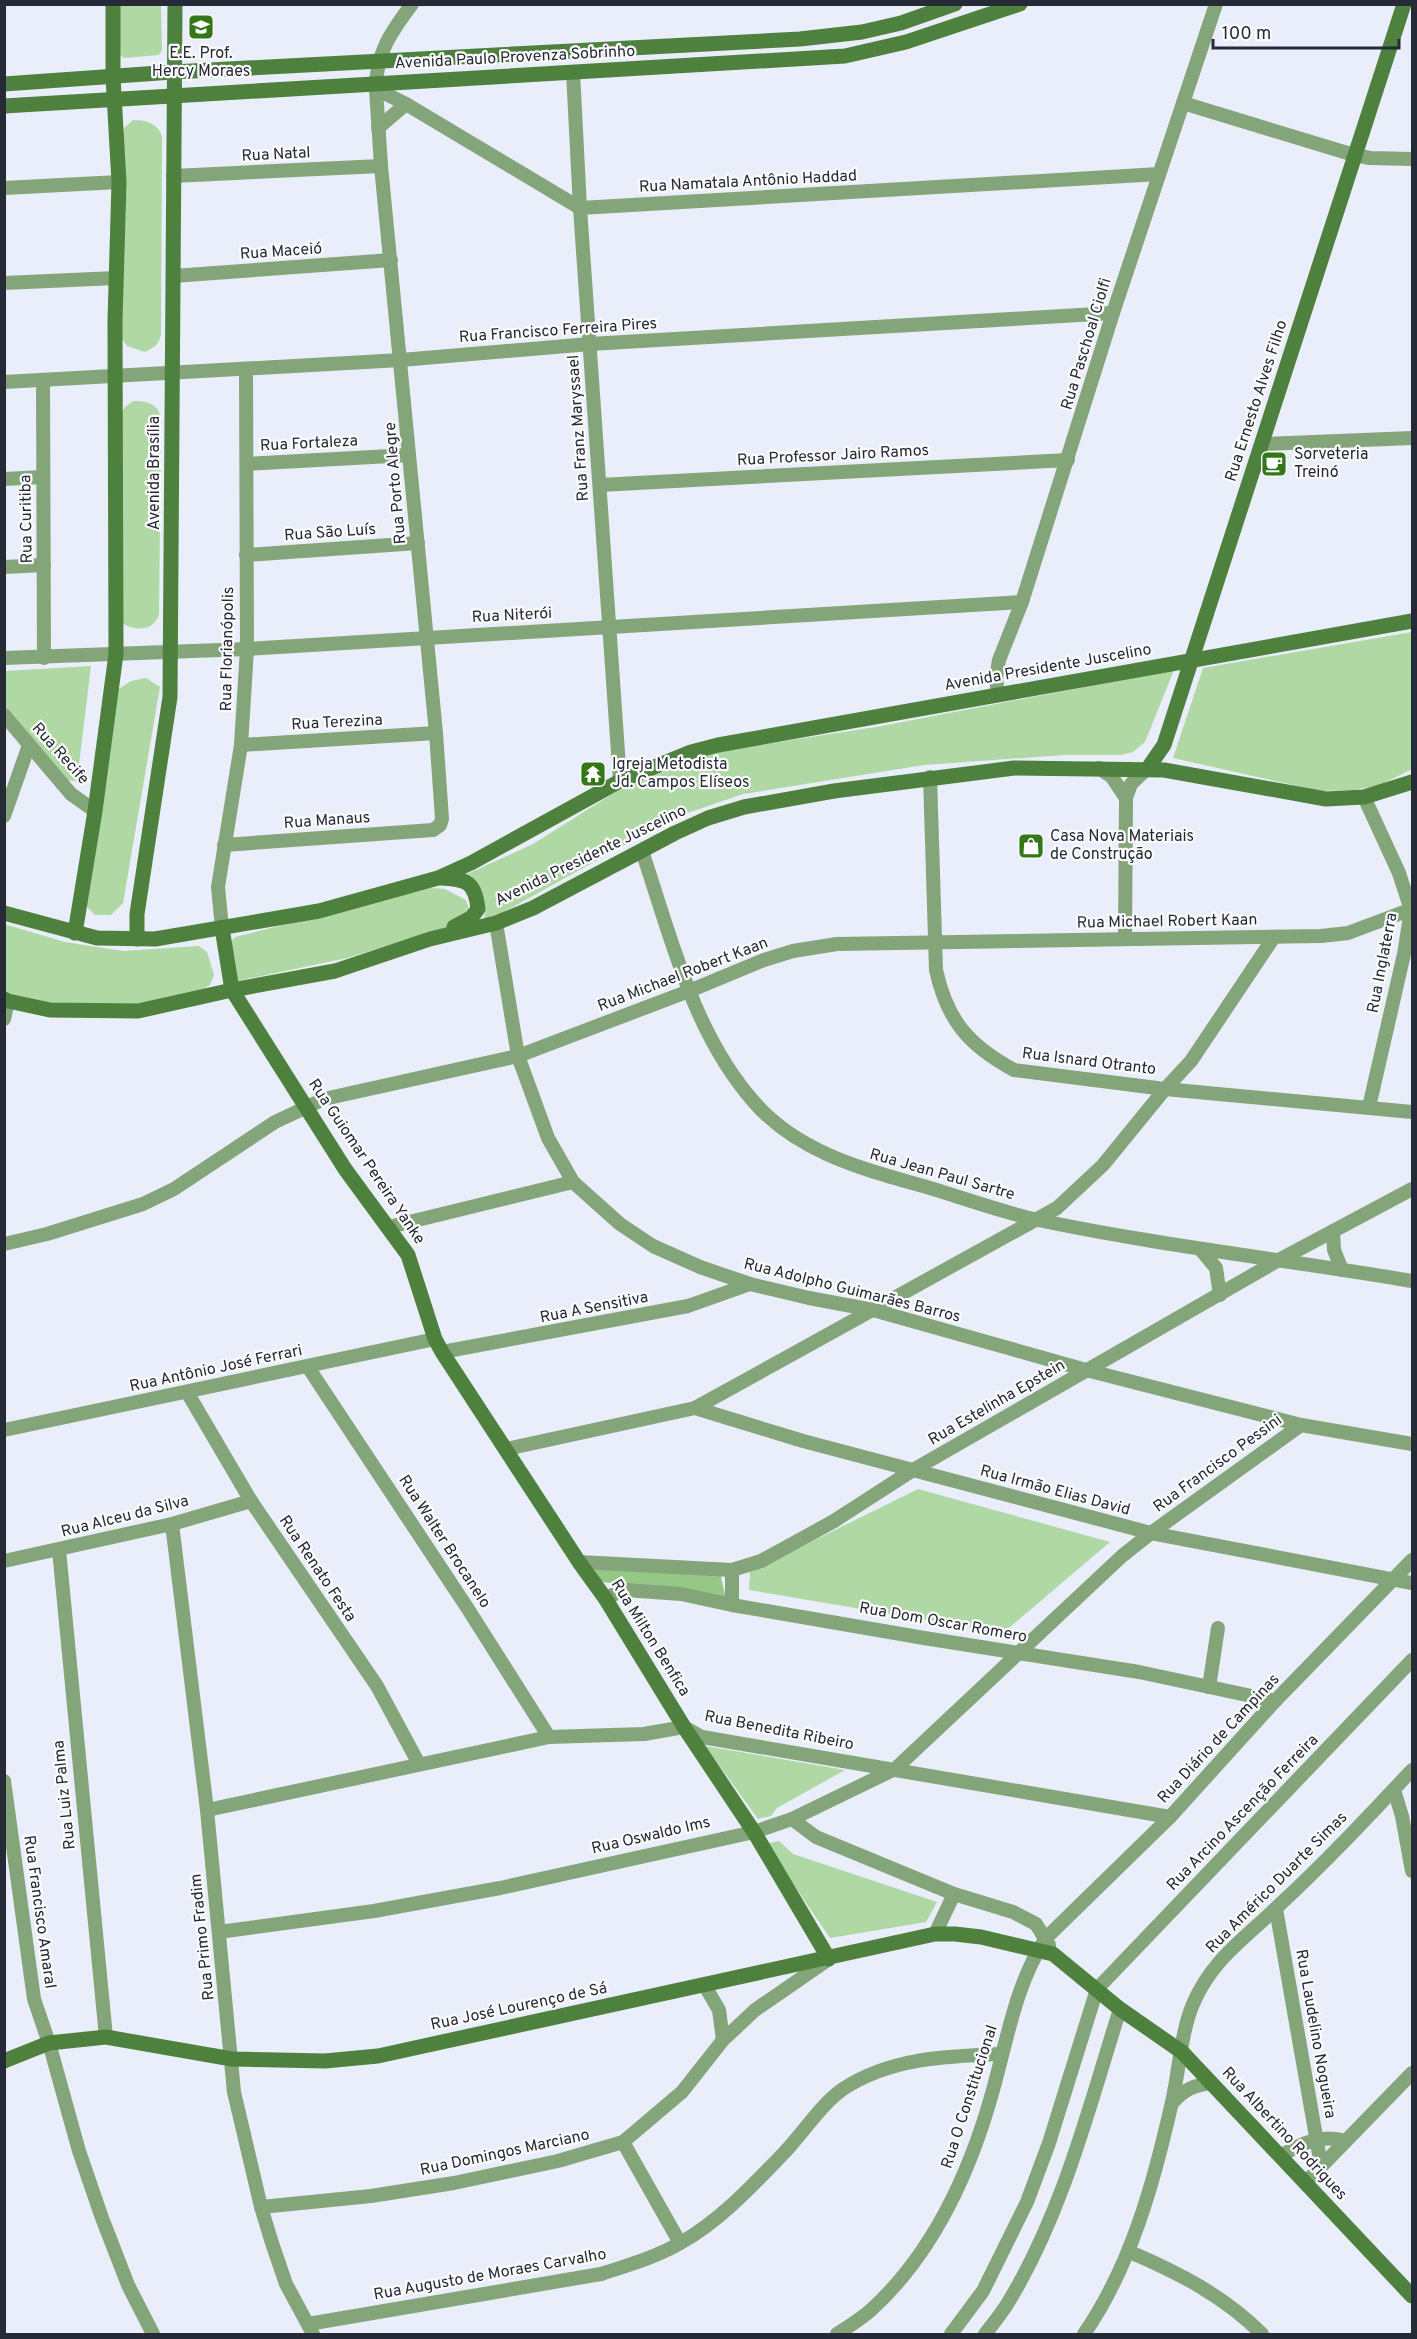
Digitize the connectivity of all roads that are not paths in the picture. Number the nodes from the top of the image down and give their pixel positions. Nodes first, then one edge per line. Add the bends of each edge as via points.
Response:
1 (113, 4) edge
2 (175, 4) edge
3 (412, 4) edge
4 (955, 4) edge
5 (1216, 4) edge
6 (1404, 4) edge
7 (1015, 5) edge
8 (379, 62) junction
9 (173, 72) junction
10 (573, 72) junction
11 (113, 77) junction
12 (4, 84) edge
13 (376, 86) junction
14 (174, 94) junction
15 (114, 98) junction
16 (1183, 103) junction
17 (406, 104) junction
18 (4, 106) edge
19 (378, 128) junction
20 (1354, 155) junction
21 (1413, 159) edge
22 (381, 166) junction
23 (1159, 174) junction
24 (173, 176) junction
25 (118, 182) junction
26 (4, 188) edge
27 (580, 208) junction
28 (391, 261) junction
29 (173, 276) junction
30 (116, 278) junction
31 (4, 283) edge
32 (1113, 313) junction
33 (590, 344) junction
34 (401, 360) junction
35 (246, 369) junction
36 (173, 373) junction
37 (115, 376) junction
38 (43, 380) junction
39 (4, 382) edge
40 (1413, 438) edge
41 (1262, 444) junction
42 (409, 455) junction
43 (1068, 460) junction
44 (247, 464) junction
45 (42, 477) junction
46 (4, 479) edge
47 (600, 486) junction
48 (418, 543) junction
49 (246, 555) junction
50 (44, 566) junction
51 (4, 567) edge
52 (1022, 602) junction
53 (1413, 621) edge
54 (609, 628) junction
55 (427, 636) junction
56 (247, 649) junction
57 (172, 651) junction
58 (116, 654) junction
59 (4, 658) edge
60 (44, 658) junction
61 (1191, 660) junction
62 (998, 695) junction
63 (4, 715) edge
64 (436, 733) junction
65 (29, 745) junction
66 (241, 745) junction
67 (1099, 768) junction
68 (1148, 768) junction
69 (930, 777) junction
70 (620, 781) junction
71 (1413, 782) edge
72 (1364, 797) junction
73 (1125, 798) junction
74 (95, 811) junction
75 (4, 816) edge
76 (433, 830) joint
77 (224, 845) junction
78 (642, 851) junction
79 (438, 878) junction
80 (1412, 910) edge
81 (4, 913) edge
82 (495, 923) junction
83 (222, 928) junction
84 (75, 933) junction
85 (1274, 937) junction
86 (1125, 938) junction
87 (137, 939) junction
88 (430, 939) junction
89 (933, 943) junction
90 (260, 984) junction
91 (232, 990) junction
92 (689, 991) junction
93 (6, 1000) edge
94 (247, 1014) junction
95 (4, 1019) edge
96 (518, 1056) junction
97 (1165, 1089) junction
98 (307, 1107) junction
99 (1369, 1107) junction
100 (1413, 1112) edge
101 (573, 1182) junction
102 (1413, 1189) edge
103 (1035, 1219) junction
104 (389, 1227) junction
105 (1333, 1231) junction
106 (4, 1244) edge
107 (1201, 1250) junction
108 (1277, 1261) junction
109 (1342, 1270) junction
110 (1413, 1281) edge
111 (750, 1284) junction
112 (1220, 1295) junction
113 (873, 1310) junction
114 (438, 1346) junction
115 (308, 1367) junction
116 (1086, 1370) junction
117 (188, 1392) junction
118 (695, 1407) junction
119 (1301, 1425) junction
120 (4, 1430) edge
121 (1413, 1444) edge
122 (506, 1449) junction
123 (913, 1470) junction
124 (252, 1501) junction
125 (172, 1524) junction
126 (1151, 1533) junction
127 (59, 1550) junction
128 (1413, 1560) edge
129 (4, 1561) edge
130 (579, 1562) junction
131 (732, 1570) junction
132 (1395, 1580) junction
133 (1413, 1583) edge
134 (605, 1598) junction
135 (732, 1605) junction
136 (1218, 1628) dead end
137 (1021, 1653) junction
138 (1413, 1660) edge
139 (1209, 1687) junction
140 (1275, 1701) junction
141 (684, 1727) junction
142 (549, 1737) junction
143 (419, 1764) junction
144 (895, 1769) junction
145 (1413, 1770) edge
146 (5, 1782) edge
147 (1394, 1790) junction
148 (207, 1810) junction
149 (1170, 1817) junction
150 (792, 1819) junction
151 (754, 1832) junction
152 (1413, 1871) edge
153 (954, 1894) junction
154 (1276, 1909) junction
155 (219, 1932) junction
156 (935, 1934) junction
157 (1046, 1947) junction
158 (829, 1959) junction
159 (705, 1986) junction
160 (1097, 1989) junction
161 (1120, 2009) junction
162 (106, 2037) junction
163 (723, 2040) junction
164 (49, 2043) junction
165 (1182, 2052) junction
166 (1001, 2054) junction
167 (6, 2056) edge
168 (232, 2059) junction
169 (1413, 2073) edge
170 (1212, 2083) junction
171 (1172, 2103) junction
172 (1316, 2140) junction
173 (1346, 2141) junction
174 (623, 2142) junction
175 (1281, 2156) junction
176 (1321, 2165) junction
177 (1305, 2182) junction
178 (261, 2206) junction
179 (680, 2243) junction
180 (1130, 2252) junction
181 (1413, 2296) edge
182 (311, 2329) edge
183 (153, 2334) edge
184 (837, 2334) edge
185 (951, 2334) edge
186 (985, 2334) edge
187 (1084, 2334) edge
188 (1262, 2334) edge

1 - 11 main road
2 - 9 main road, Avenida Brasília
3 - 8 street, Rua Porto Alegre via 390,32
4 - 8 main road, Avenida Paulo Provenza Sobrinho via 902,23 800,39
5 - 16 street, Rua Paschoal Ciolfi
6 - 20 main road, Rua Ernesto Alves Filho
7 - 10 main road, Avenida Paulo Provenza Sobrinho via 906,42 845,56
8 - 9 main road, Avenida Paulo Provenza Sobrinho
8 - 13 street, Rua Porto Alegre
9 - 11 main road, Avenida Paulo Provenza Sobrinho
9 - 14 main road, Avenida Brasília
10 - 13 main road, Avenida Paulo Provenza Sobrinho
10 - 27 street, Rua Franz Maryssael
11 - 12 main road, Avenida Paulo Provenza Sobrinho
11 - 15 main road
13 - 14 main road, Avenida Paulo Provenza Sobrinho
13 - 17 street
13 - 19 street, Rua Porto Alegre
14 - 15 main road, Avenida Paulo Provenza Sobrinho
14 - 24 main road, Avenida Brasília
15 - 18 main road, Avenida Paulo Provenza Sobrinho
15 - 25 main road
16 - 20 street
16 - 23 street, Rua Paschoal Ciolfi
17 - 19 street
17 - 27 street
19 - 22 street, Rua Porto Alegre
20 - 21 street
20 - 41 main road, Rua Ernesto Alves Filho
22 - 24 street, Rua Natal
22 - 28 street, Rua Porto Alegre
23 - 27 street, Rua Namatala Antônio Haddad
23 - 32 street, Rua Paschoal Ciolfi
24 - 29 main road, Avenida Brasília
25 - 26 street
25 - 30 main road
27 - 33 street, Rua Franz Maryssael
28 - 29 street, Rua Maceió
28 - 34 street, Rua Porto Alegre
29 - 36 main road, Avenida Brasília
30 - 31 street
30 - 37 main road
32 - 33 street, Rua Francisco Ferreira Pires
32 - 43 street, Rua Paschoal Ciolfi
33 - 34 street, Rua Francisco Ferreira Pires
33 - 47 street, Rua Franz Maryssael
34 - 35 street, Rua Francisco Ferreira Pires
34 - 42 street, Rua Porto Alegre
35 - 36 street, Rua Francisco Ferreira Pires
35 - 44 street, Rua Florianópolis
36 - 37 street, Rua Francisco Ferreira Pires
36 - 57 main road, Avenida Brasília
37 - 38 street, Rua Francisco Ferreira Pires
37 - 58 main road
38 - 39 street, Rua Francisco Ferreira Pires
38 - 45 street, Rua Curitiba
40 - 41 street
41 - 61 main road, Rua Ernesto Alves Filho
42 - 44 street, Rua Fortaleza
42 - 48 street, Rua Porto Alegre
43 - 47 street, Rua Professor Jairo Ramos
43 - 52 street, Rua Paschoal Ciolfi
44 - 49 street, Rua Florianópolis
45 - 46 street
45 - 50 street, Rua Curitiba
47 - 54 street, Rua Franz Maryssael
48 - 49 street, Rua São Luís
48 - 55 street, Rua Porto Alegre
49 - 56 street, Rua Florianópolis
50 - 51 street
50 - 60 street, Rua Curitiba
52 - 54 street, Rua Niterói
52 - 62 street, Rua Paschoal Ciolfi via 999,660
53 - 61 main road, Avenida Presidente Juscelino
54 - 55 street, Rua Niterói
54 - 70 street, Rua Franz Maryssael
55 - 56 street, Rua Niterói
55 - 64 street, Rua Porto Alegre
56 - 57 street, Rua Niterói
56 - 66 street, Rua Florianópolis
57 - 58 street, Rua Niterói
57 - 87 main road, Avenida Brasília via 170,697 137,914
58 - 60 street, Rua Niterói
58 - 74 main road
59 - 60 street, Rua Niterói
61 - 62 main road, Avenida Presidente Juscelino
61 - 68 main road, Rua Ernesto Alves Filho via 1164,746
62 - 70 main road, Avenida Presidente Juscelino via 718,745
63 - 65 street, Rua Recife
64 - 66 street, Rua Terezina
64 - 76 street, Rua Porto Alegre via 442,819
65 - 74 street, Rua Recife via 71,794
65 - 75 street
66 - 77 street, Rua Florianópolis
67 - 68 main road, Avenida Presidente Juscelino
67 - 69 main road, Avenida Presidente Juscelino via 1014,768
67 - 73 street via 1112,777
68 - 72 main road, Avenida Presidente Juscelino via 1326,799
68 - 73 street, Rua Ernesto Alves Filho via 1131,784
69 - 78 main road, Avenida Presidente Juscelino via 744,807 708,818
69 - 89 street, Rua Isnard Otranto
70 - 79 main road, Avenida Presidente Juscelino
71 - 72 main road, Avenida Presidente Juscelino
72 - 80 street, Rua Inglaterra
73 - 86 street
74 - 84 main road
76 - 77 street, Rua Manaus
77 - 83 street, Rua Florianópolis via 218,887
78 - 82 main road, Avenida Presidente Juscelino via 533,908
78 - 92 street, Rua Jean Paul Sartre
79 - 83 main road, Avenida Presidente Juscelino via 319,911
79 - 88 main road via 459,879 469,884 476,892 478,909 471,918
80 - 85 street, Rua Michael Robert Kaan via 1348,933
80 - 99 street, Rua Inglaterra
81 - 84 main road, Avenida Presidente Juscelino
82 - 88 main road, Avenida Presidente Juscelino
82 - 96 street, Rua Adolpho Guimarães Barros
83 - 87 main road, Avenida Presidente Juscelino
83 - 91 main road, Rua Guiomar Pereira Yanke
84 - 87 main road, Avenida Presidente Juscelino
85 - 86 street, Rua Michael Robert Kaan
85 - 97 street via 1191,1061
86 - 89 street, Rua Michael Robert Kaan
88 - 90 main road, Avenida Presidente Juscelino via 334,971
89 - 92 street, Rua Michael Robert Kaan via 837,944 793,951
89 - 97 street, Rua Isnard Otranto via 941,993 949,1012 960,1030 993,1058 1014,1070
90 - 91 main road, Avenida Presidente Juscelino
90 - 94 main road via 251,993
91 - 93 main road, Avenida Presidente Juscelino via 138,1011 50,1010
91 - 94 main road, Rua Guiomar Pereira Yanke
92 - 96 street, Rua Michael Robert Kaan
92 - 103 street, Rua Jean Paul Sartre via 722,1060 754,1103 804,1143 848,1164
93 - 95 street
94 - 98 main road, Rua Guiomar Pereira Yanke
96 - 98 street, Rua Michael Robert Kaan via 354,1091
96 - 101 street, Rua Adolpho Guimarães Barros via 548,1138
97 - 99 street, Rua Isnard Otranto
97 - 103 street via 1103,1166 1069,1198
98 - 104 main road, Rua Guiomar Pereira Yanke via 345,1168
98 - 106 street, Rua Michael Robert Kaan via 274,1122 174,1189 142,1204
99 - 100 street, Rua Isnard Otranto
101 - 104 street
101 - 111 street, Rua Adolpho Guimarães Barros via 620,1224 653,1246
102 - 105 street, Rua Estelinha Epstein
103 - 107 street, Rua Jean Paul Sartre
103 - 113 street
104 - 114 main road, Rua Guiomar Pereira Yanke via 408,1255
105 - 108 street, Rua Estelinha Epstein
105 - 109 street via 1334,1250
107 - 108 street, Rua Jean Paul Sartre
107 - 112 street via 1216,1268
108 - 109 street, Rua Jean Paul Sartre
108 - 112 street, Rua Estelinha Epstein
109 - 110 street, Rua Jean Paul Sartre
111 - 113 street, Rua Adolpho Guimarães Barros
111 - 114 street, Rua A Sensitiva via 688,1306
112 - 116 street, Rua Estelinha Epstein
113 - 116 street, Rua Adolpho Guimarães Barros
113 - 118 street
114 - 115 street, Rua Antônio José Ferrari
114 - 122 main road, Rua Milton Benfica
115 - 117 street, Rua Antônio José Ferrari
115 - 142 street, Rua Walter Brocanelo
116 - 119 street, Rua Adolpho Guimarães Barros
116 - 123 street, Rua Estelinha Epstein
117 - 120 street, Rua Antônio José Ferrari
117 - 124 street, Rua Renato Festa
118 - 122 street
118 - 123 street, Rua Irmão Elias David
119 - 121 street, Rua Adolpho Guimarães Barros
119 - 126 street, Rua Francisco Pessini
122 - 130 main road, Rua Milton Benfica
123 - 126 street, Rua Irmão Elias David
123 - 131 street, Rua Estelinha Epstein via 834,1521 761,1561
124 - 125 street, Rua Alceu da Silva
124 - 143 street, Rua Renato Festa via 377,1686
125 - 127 street, Rua Alceu da Silva
125 - 148 street, Rua Primo Fradim
126 - 132 street, Rua Irmão Elias David
126 - 137 street, Rua Francisco Pessini
127 - 129 street, Rua Alceu da Silva
127 - 162 street, Rua Luiz Palma
128 - 132 street, Rua Diário de Campinas
130 - 131 street, Rua Estelinha Epstein
130 - 134 main road, Rua Milton Benfica
131 - 135 street
132 - 133 street, Rua Irmão Elias David
132 - 140 street, Rua Diário de Campinas
134 - 135 street, Rua Dom Oscar Romero via 625,1590 681,1594
134 - 141 main road, Rua Milton Benfica
135 - 137 street, Rua Dom Oscar Romero
136 - 139 street
137 - 139 street, Rua Dom Oscar Romero
137 - 144 street, Rua Francisco Pessini
138 - 160 street, Rua Arcino Ascenção Ferreira
139 - 140 street, Rua Dom Oscar Romero
140 - 149 street, Rua Diário de Campinas
141 - 142 street, Rua Benedita Ribeiro via 645,1734
141 - 144 street, Rua Benedita Ribeiro via 702,1737
141 - 151 main road, Rua Milton Benfica
142 - 143 street, Rua Benedita Ribeiro
143 - 148 street, Rua Benedita Ribeiro
144 - 149 street, Rua Benedita Ribeiro
144 - 150 street, Rua Francisco Pessini
145 - 147 street, Rua Américo Duarte Simas
146 - 164 street, Rua Francisco Amaral via 34,1999
147 - 152 street
147 - 154 street, Rua Américo Duarte Simas
148 - 155 street, Rua Primo Fradim
149 - 157 street, Rua Diário de Campinas
150 - 151 street, Rua Oswaldo Ims
150 - 153 street via 816,1837
151 - 155 street, Rua Oswaldo Ims via 500,1888 374,1911
151 - 158 main road, Rua Milton Benfica
153 - 156 street
153 - 157 street via 1013,1912 1036,1924
154 - 165 street, Rua Américo Duarte Simas via 1226,1952 1208,1977 1188,2018
154 - 172 street, Rua Laudelino Nogueira
155 - 168 street, Rua Primo Fradim
156 - 157 main road, Rua José Lourenço de Sá
156 - 158 main road, Rua José Lourenço de Sá
157 - 160 main road
157 - 166 street, Rua O Constitucional via 1023,1984
158 - 159 main road, Rua José Lourenço de Sá
158 - 163 street, Rua Domingos Marciano via 755,2010
159 - 163 street via 719,2010
159 - 168 main road, Rua José Lourenço de Sá via 378,2056 325,2061
160 - 161 main road
160 - 185 street via 1027,2202 983,2291
161 - 165 main road, Rua Albertino Rodrigues
161 - 186 street via 1054,2208 1009,2303
162 - 164 main road, Rua José Lourenço de Sá
162 - 168 main road, Rua José Lourenço de Sá
163 - 174 street, Rua Domingos Marciano via 682,2092
164 - 167 main road, Rua José Lourenço de Sá
164 - 183 street, Rua Francisco Amaral via 102,2218
165 - 170 main road, Rua Albertino Rodrigues
165 - 171 street, Rua Américo Duarte Simas
166 - 179 street, Rua Augusto de Moraes Carvalho via 928,2058 873,2074 843,2090 715,2220
166 - 184 street, Rua O Constitucional via 972,2154 953,2200 916,2258 889,2291 870,2311
168 - 178 street, Rua Primo Fradim via 234,2092
169 - 173 street
170 - 171 street via 1194,2085
170 - 175 main road, Rua Albertino Rodrigues
171 - 180 street, Rua Américo Duarte Simas
172 - 173 street
172 - 175 street
172 - 176 street, Rua Laudelino Nogueira
173 - 176 street
174 - 178 street, Rua Domingos Marciano via 558,2161 454,2182 372,2196
174 - 179 street
175 - 177 main road, Rua Albertino Rodrigues
176 - 177 street
177 - 181 main road, Rua Albertino Rodrigues
178 - 182 street, Rua Primo Fradim via 286,2284
179 - 182 street, Rua Augusto de Moraes Carvalho via 601,2274
180 - 187 street, Rua Américo Duarte Simas
180 - 188 street via 1175,2271 1214,2294

